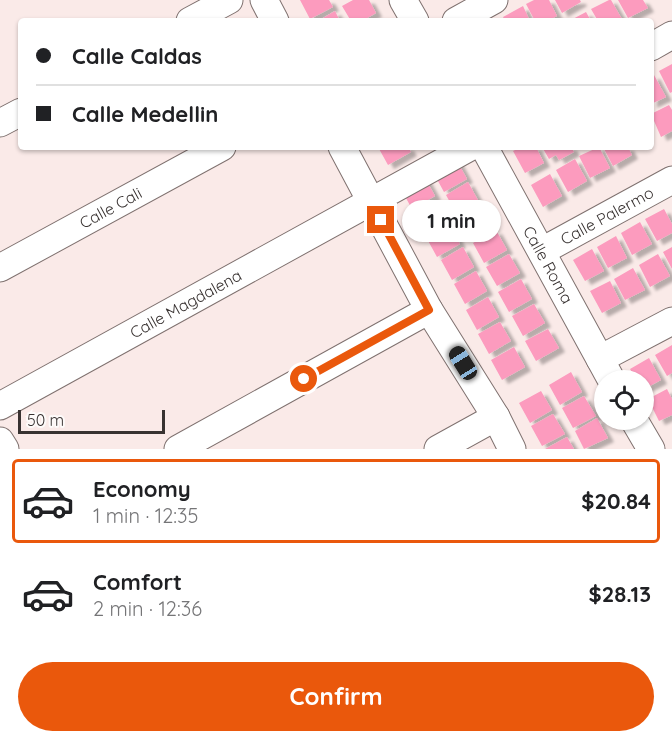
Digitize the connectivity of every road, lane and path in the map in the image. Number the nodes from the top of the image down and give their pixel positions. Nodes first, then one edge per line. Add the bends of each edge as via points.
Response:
1 (229, 0) edge
2 (264, 0) edge
3 (403, 0) edge
4 (494, 0) edge
5 (195, 18) edge
6 (273, 18) edge
7 (413, 18) edge
8 (461, 18) edge
9 (672, 35) edge
10 (654, 44) edge
11 (18, 114) edge
12 (0, 123) edge
13 (216, 150) edge
14 (344, 150) edge
15 (465, 150) edge
16 (486, 150) edge
17 (672, 180) edge
18 (371, 202) junction
19 (542, 251) junction
20 (0, 268) edge
21 (429, 310) junction
22 (672, 321) edge
23 (606, 370) edge
24 (0, 406) edge
25 (496, 417) junction
26 (640, 430) edge
27 (0, 441) edge
28 (4, 449) edge
29 (178, 449) edge
30 (438, 449) edge
31 (512, 449) edge
32 (651, 449) edge

1 - 5 street
2 - 6 street
3 - 7 street
4 - 8 street
9 - 10 street
11 - 12 street
13 - 20 street, Calle Cali
14 - 18 street
15 - 18 street, Calle Magdalena
16 - 19 street, Calle Roma
17 - 19 street, Calle Palermo
18 - 21 street
18 - 24 street, Calle Magdalena
19 - 23 street, Calle Roma
21 - 25 street
21 - 29 street
22 - 23 street
25 - 30 street
25 - 31 street
26 - 32 street
27 - 28 street

